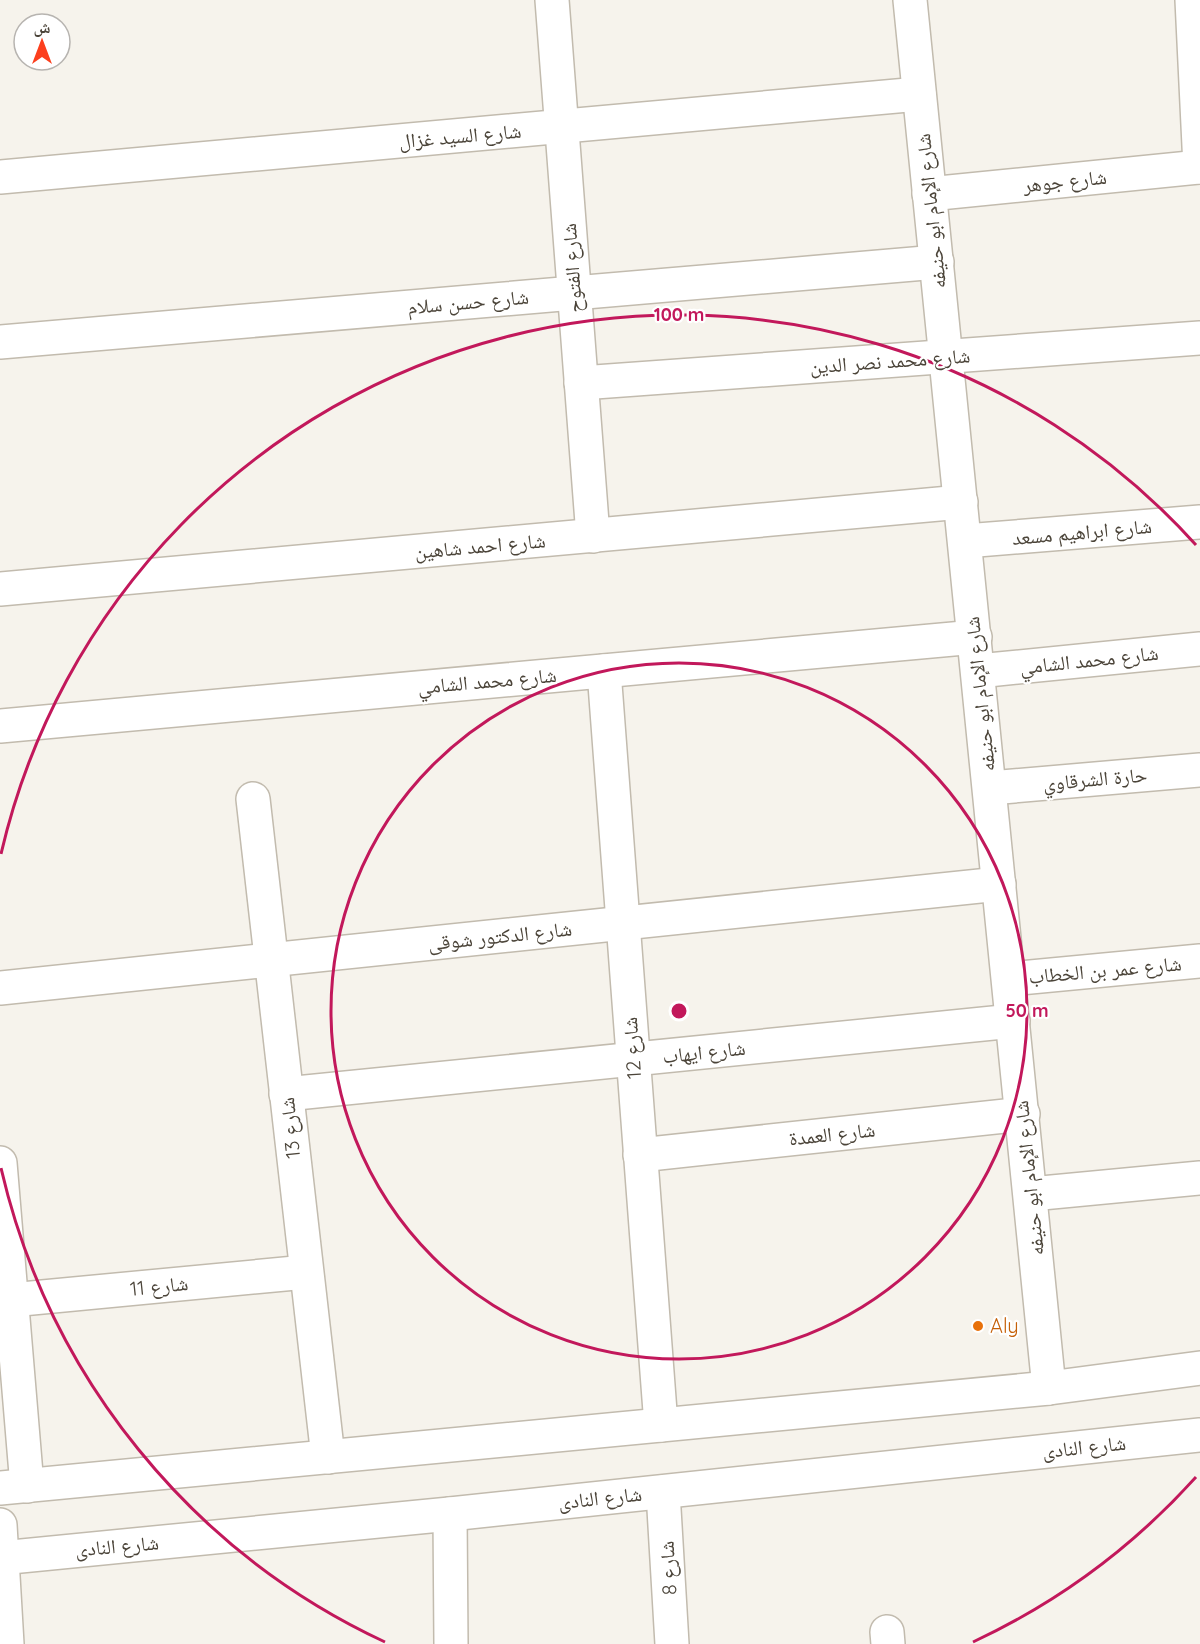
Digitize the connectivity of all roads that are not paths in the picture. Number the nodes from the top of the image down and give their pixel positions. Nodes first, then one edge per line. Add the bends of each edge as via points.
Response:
1 (552, 0) edge
2 (910, 0) edge
3 (1192, 0) edge
4 (919, 94) junction
5 (562, 126) junction
6 (1200, 167) edge
7 (0, 177) edge
8 (929, 194) junction
9 (937, 262) junction
10 (574, 293) junction
11 (1200, 338) edge
12 (0, 342) edge
13 (947, 356) junction
14 (581, 383) junction
15 (961, 502) junction
16 (1200, 522) edge
17 (593, 536) junction
18 (965, 541) junction
19 (0, 589) edge
20 (975, 637) junction
21 (1200, 650) edge
22 (603, 671) junction
23 (978, 671) junction
24 (0, 726) edge
25 (1200, 770) edge
26 (990, 788) junction
27 (253, 800) dead end
28 (999, 884) junction
29 (623, 923) junction
30 (271, 960) junction
31 (1200, 962) edge
32 (1009, 979) junction
33 (0, 988) edge
34 (1013, 1021) junction
35 (633, 1059) junction
36 (286, 1094) junction
37 (1023, 1114) junction
38 (640, 1155) junction
39 (0, 1163) edge
40 (1200, 1178) edge
41 (1031, 1194) junction
42 (306, 1272) junction
43 (11, 1300) junction
44 (1200, 1368) edge
45 (1049, 1388) junction
46 (661, 1425) junction
47 (1200, 1435) edge
48 (328, 1457) junction
49 (13, 1487) edge
50 (663, 1492) junction
51 (450, 1514) junction
52 (0, 1525) edge
53 (1, 1558) edge
54 (7, 1644) edge
55 (450, 1644) edge
56 (672, 1644) edge

1 - 5 street, شارع الفتوح
2 - 4 street, شارع الإمام ابو حنيفه
3 - 6 street
4 - 5 street, شارع السيد غزال
4 - 8 street, شارع الإمام ابو حنيفه
5 - 7 street, شارع السيد غزال
5 - 10 street, شارع الفتوح
6 - 8 street, شارع جوهر
8 - 9 street, شارع الإمام ابو حنيفه
9 - 10 street, شارع حسن سلام
9 - 13 street, شارع الإمام ابو حنيفه
10 - 12 street, شارع حسن سلام
10 - 14 street, شارع الفتوح
11 - 13 street, شارع محمد نصر الدين
13 - 14 street, شارع محمد نصر الدين
13 - 15 street, شارع الإمام ابو حنيفه
14 - 17 street, شارع الفتوح
15 - 17 street, شارع احمد شاهين
15 - 18 street, شارع الإمام ابو حنيفه
16 - 18 street, شارع ابراهيم مسعد
17 - 19 street, شارع احمد شاهين
18 - 20 street, شارع الإمام ابو حنيفه
20 - 22 street, شارع محمد الشامي
20 - 23 street, شارع الإمام ابو حنيفه
21 - 23 street, شارع محمد الشامي
22 - 24 street, شارع محمد الشامي
22 - 29 street, شارع 12
23 - 26 street, شارع الإمام ابو حنيفه
25 - 26 street, حارة الشرقاوي
26 - 28 street, شارع الإمام ابو حنيفه
27 - 30 street, شارع 13
28 - 29 street, شارع الدكتور شوقى
28 - 32 street, شارع الإمام ابو حنيفه
29 - 30 street, شارع الدكتور شوقى
29 - 35 street, شارع 12
30 - 33 street, شارع الدكتور شوقى
30 - 36 street, شارع 13
31 - 32 street, شارع عمر بن الخطاب
32 - 34 street, شارع الإمام ابو حنيفه
34 - 35 street, شارع ايهاب
34 - 37 street, شارع الإمام ابو حنيفه
35 - 36 street, شارع ايهاب
35 - 38 street, شارع 12
36 - 42 street, شارع 13
37 - 38 street, شارع العمدة
37 - 41 street, شارع الإمام ابو حنيفه
38 - 46 street, شارع 12
39 - 43 street
40 - 41 street
41 - 45 street, شارع الإمام ابو حنيفه
42 - 43 street, شارع 11
42 - 48 street, شارع 13
43 - 49 street
44 - 45 street
45 - 46 street
46 - 48 street
47 - 50 street, شارع النادى
48 - 49 street
50 - 51 street, شارع النادى
50 - 56 street, شارع 8
51 - 53 street, شارع النادى
51 - 55 street
52 - 53 street
53 - 54 street

